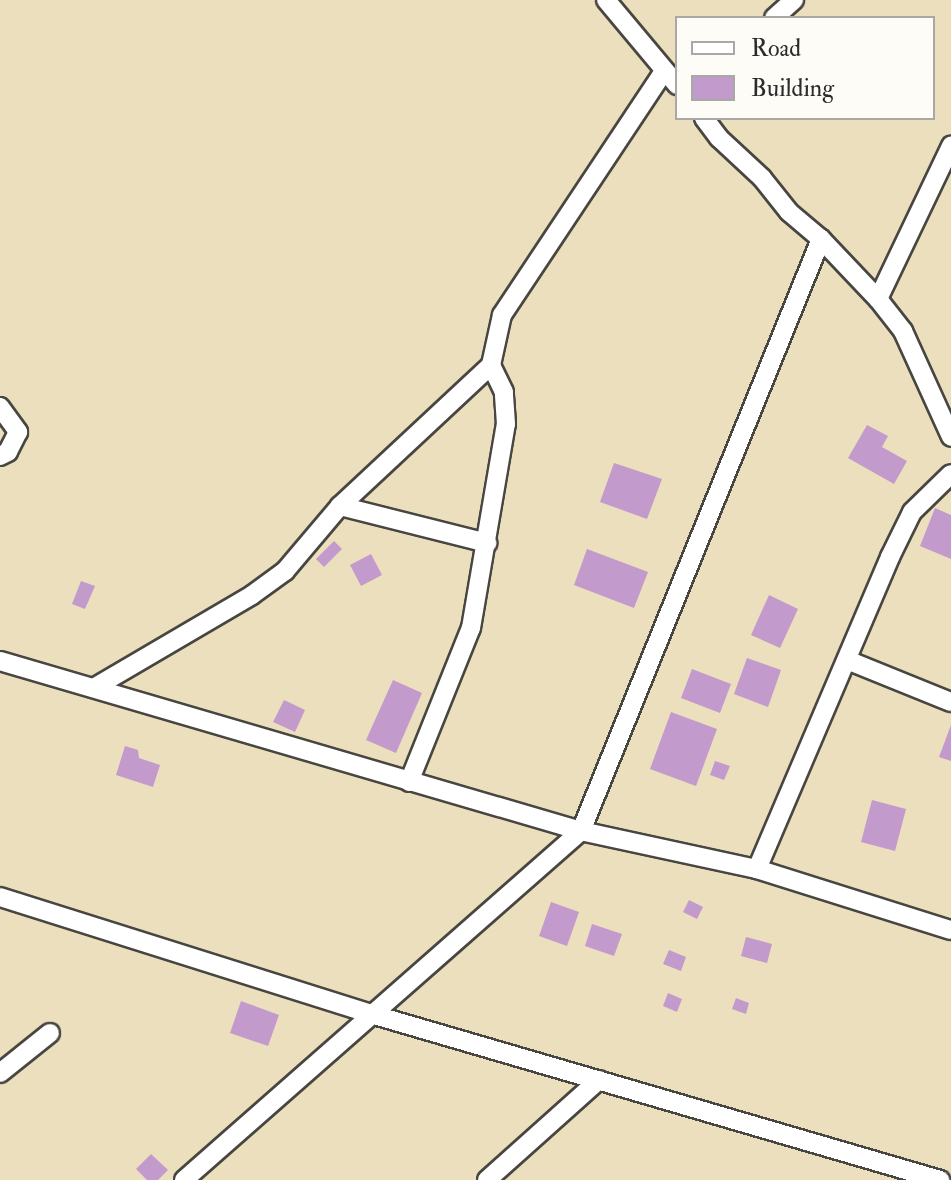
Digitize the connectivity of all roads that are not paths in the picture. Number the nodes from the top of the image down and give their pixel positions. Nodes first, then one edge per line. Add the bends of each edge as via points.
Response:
1 (606, 0) edge
2 (794, 0) edge
3 (776, 16) edge
4 (671, 78) edge
5 (706, 120) edge
6 (951, 146) edge
7 (821, 239) junction
8 (878, 299) junction
9 (491, 365) junction
10 (0, 407) edge
11 (951, 437) edge
12 (0, 456) edge
13 (951, 474) edge
14 (340, 506) junction
15 (487, 543) junction
16 (847, 660) junction
17 (0, 661) edge
18 (97, 686) junction
19 (951, 702) edge
20 (409, 782) junction
21 (581, 831) junction
22 (757, 869) junction
23 (0, 897) edge
24 (951, 930) edge
25 (371, 1014) junction
26 (50, 1033) dead end
27 (0, 1073) edge
28 (599, 1080) junction
29 (184, 1180) edge
30 (487, 1180) edge
31 (940, 1180) edge

1 - 4 street
2 - 3 street
4 - 9 street via 502,315
5 - 7 street via 789,212
6 - 8 street
7 - 8 street
7 - 21 street
8 - 11 street via 903,331
9 - 14 street
9 - 15 street via 504,392 506,424
10 - 12 street via 18,432
13 - 16 street via 912,512
14 - 15 street
14 - 18 street via 285,571
15 - 20 street via 471,628
16 - 19 street
16 - 22 street
17 - 18 street
18 - 20 street
20 - 21 street
21 - 22 street
21 - 25 street
22 - 24 street
23 - 25 street
25 - 28 street
25 - 29 street
26 - 27 street
28 - 30 street
28 - 31 street

